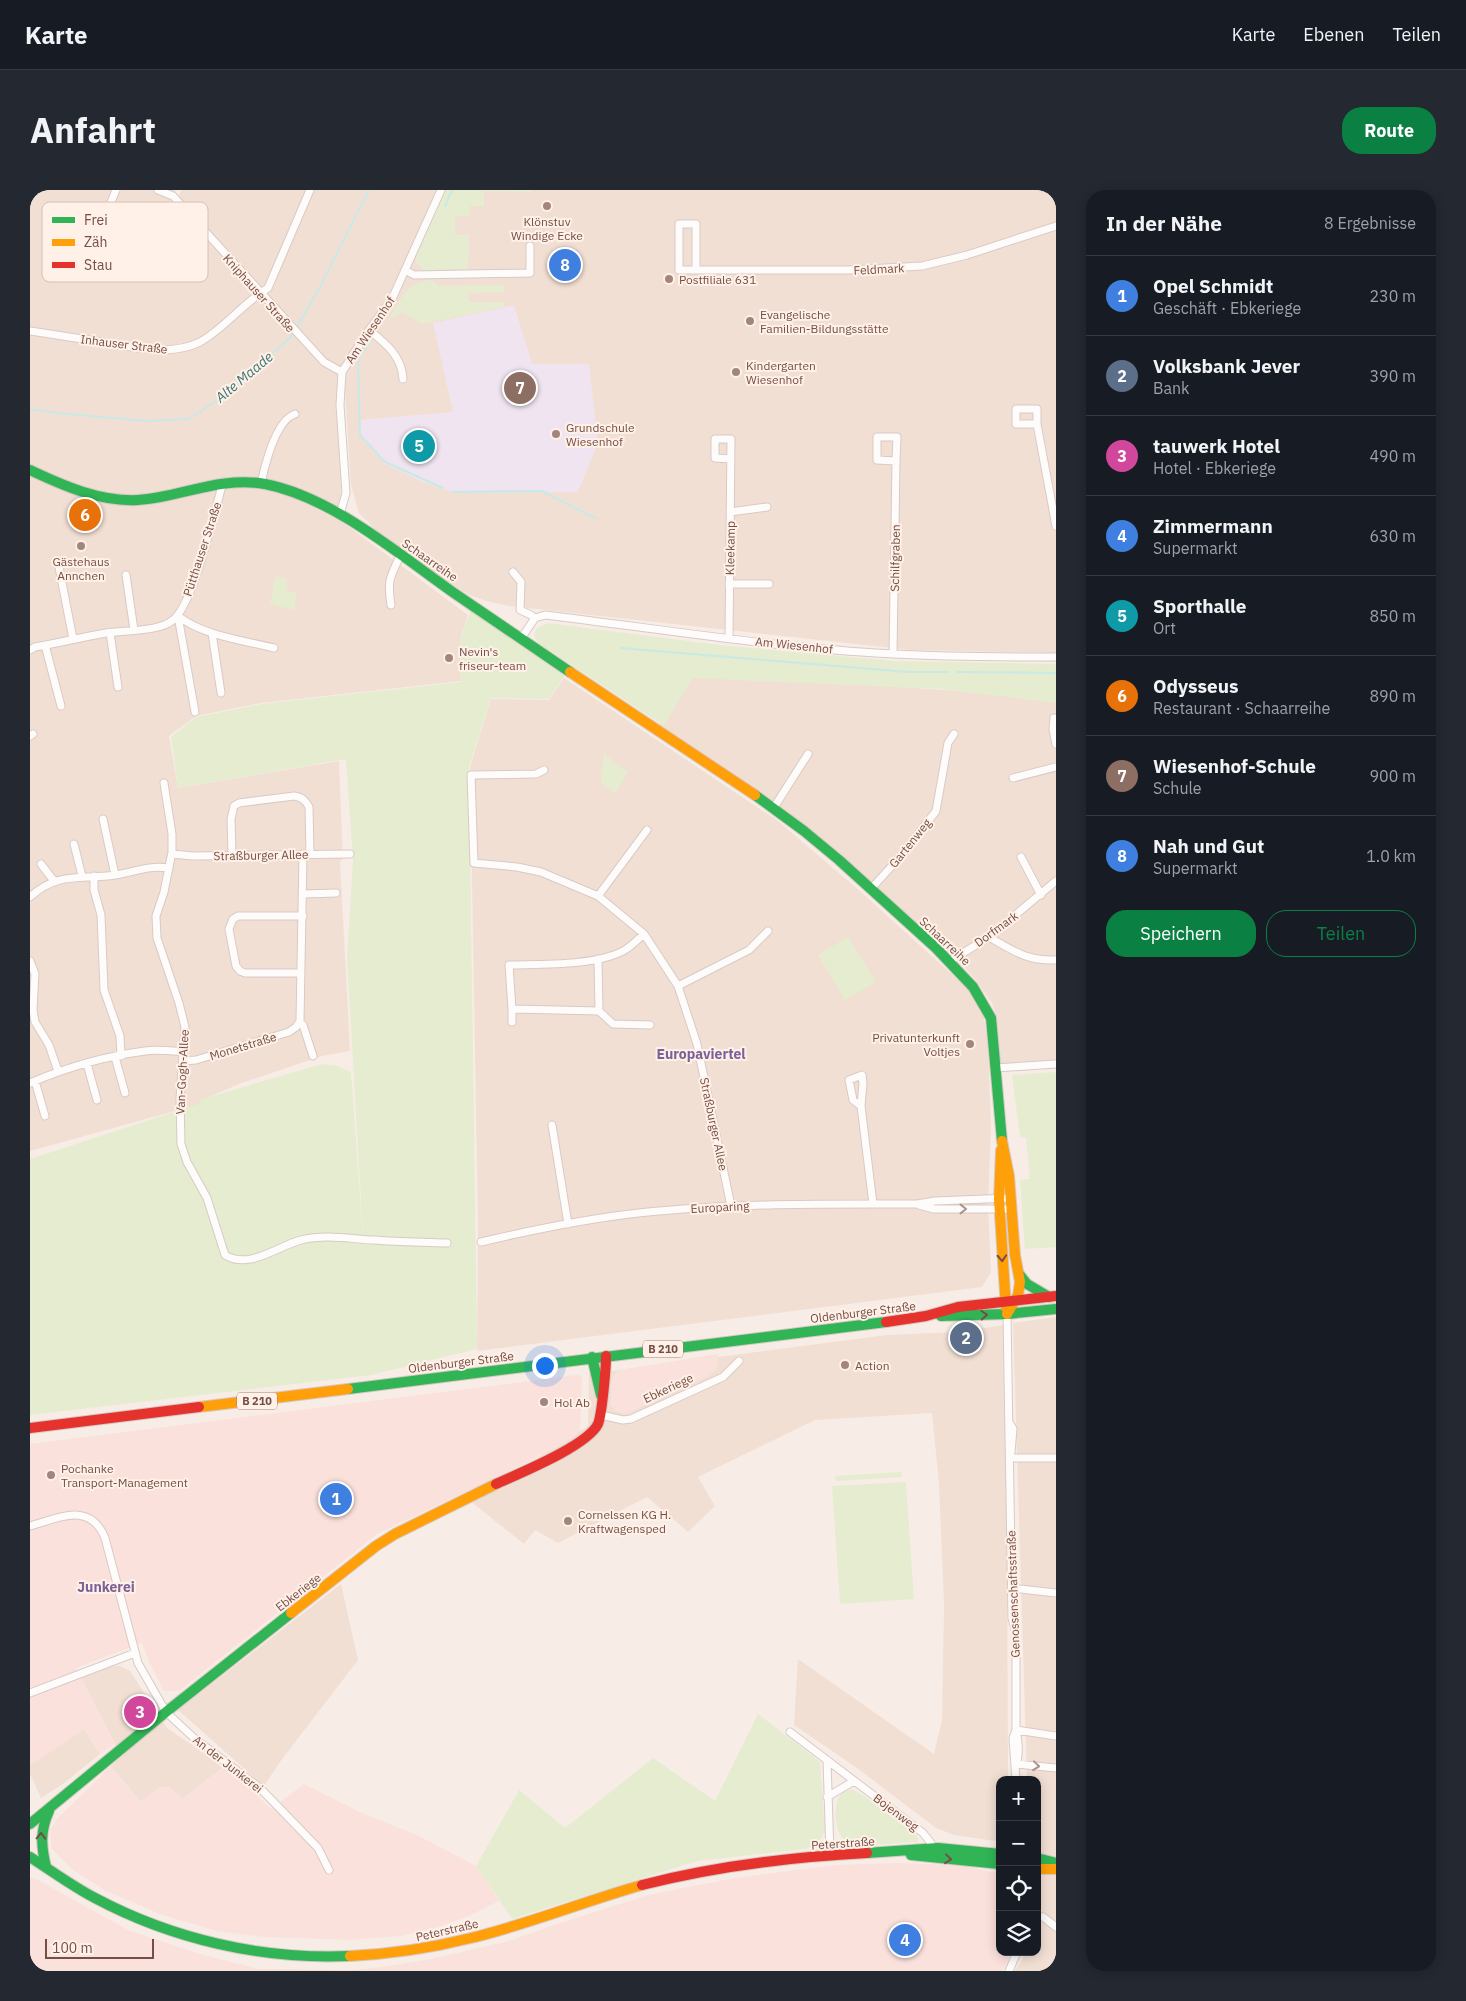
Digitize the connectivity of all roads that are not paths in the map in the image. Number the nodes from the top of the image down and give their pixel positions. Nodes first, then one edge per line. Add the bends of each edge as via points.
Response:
1 (116, 190) edge
2 (158, 190) edge
3 (310, 190) edge
4 (441, 190) edge
5 (174, 193) edge
6 (111, 202) edge
7 (1056, 226) edge
8 (208, 233) edge
9 (530, 246) dead end
10 (405, 270) junction
11 (696, 270) junction
12 (259, 293) junction
13 (368, 330) junction
14 (30, 331) edge
15 (342, 372) junction
16 (403, 379) dead end
17 (295, 414) dead end
18 (1037, 424) dead end
19 (731, 459) dead end
20 (896, 461) junction
21 (30, 470) edge
22 (223, 482) junction
23 (261, 483) junction
24 (767, 507) dead end
25 (730, 512) junction
26 (340, 514) junction
27 (1056, 526) edge
28 (400, 556) junction
29 (58, 562) dead end
30 (513, 572) dead end
31 (126, 575) dead end
32 (729, 584) junction
33 (769, 584) dead end
34 (391, 605) dead end
35 (178, 616) junction
36 (535, 618) junction
37 (134, 630) junction
38 (110, 633) junction
39 (212, 633) junction
40 (522, 637) junction
41 (729, 638) junction
42 (73, 639) junction
43 (45, 645) junction
44 (274, 648) dead end
45 (30, 650) edge
46 (893, 654) junction
47 (1056, 657) edge
48 (118, 687) dead end
49 (221, 693) dead end
50 (61, 706) dead end
51 (195, 712) dead end
52 (1054, 718) dead end
53 (954, 734) dead end
54 (1056, 744) edge
55 (808, 754) dead end
56 (1056, 767) edge
57 (544, 770) dead end
58 (1013, 778) dead end
59 (164, 784) dead end
60 (772, 809) junction
61 (103, 819) dead end
62 (647, 830) dead end
63 (74, 844) dead end
64 (172, 854) junction
65 (307, 854) junction
66 (350, 854) dead end
67 (232, 855) junction
68 (1021, 857) dead end
69 (41, 864) dead end
70 (169, 868) junction
71 (115, 875) junction
72 (82, 876) junction
73 (94, 876) junction
74 (54, 881) junction
75 (1056, 881) edge
76 (870, 890) junction
77 (336, 893) dead end
78 (304, 894) junction
79 (1041, 895) junction
80 (598, 896) junction
81 (30, 898) edge
82 (303, 916) junction
83 (768, 931) dead end
84 (644, 934) junction
85 (989, 937) junction
86 (598, 959) junction
87 (1056, 960) edge
88 (30, 961) edge
89 (950, 961) junction
90 (302, 973) junction
91 (678, 986) junction
92 (512, 1009) junction
93 (599, 1011) junction
94 (512, 1022) dead end
95 (300, 1023) junction
96 (650, 1025) dead end
97 (184, 1052) junction
98 (118, 1056) junction
99 (313, 1056) dead end
100 (183, 1061) junction
101 (87, 1064) junction
102 (1056, 1064) edge
103 (995, 1068) junction
104 (58, 1071) junction
105 (33, 1082) edge
106 (125, 1093) dead end
107 (97, 1100) dead end
108 (861, 1106) dead end
109 (45, 1116) dead end
110 (552, 1125) dead end
111 (1003, 1202) junction
112 (873, 1204) junction
113 (731, 1206) junction
114 (568, 1224) junction
115 (481, 1242) dead end
116 (448, 1243) dead end
117 (1019, 1274) junction
118 (1052, 1296) edge
119 (1010, 1301) junction
120 (1056, 1309) edge
121 (1006, 1314) junction
122 (926, 1316) junction
123 (606, 1356) junction
124 (592, 1357) junction
125 (739, 1361) dead end
126 (602, 1396) junction
127 (601, 1415) junction
128 (30, 1428) edge
129 (1010, 1458) junction
130 (1056, 1458) edge
131 (30, 1526) edge
132 (1012, 1588) junction
133 (1056, 1593) edge
134 (135, 1653) junction
135 (30, 1693) edge
136 (166, 1712) junction
137 (1016, 1730) junction
138 (790, 1732) dead end
139 (1056, 1736) edge
140 (826, 1760) junction
141 (1016, 1764) junction
142 (1056, 1768) edge
143 (1016, 1776) edge
144 (854, 1781) junction
145 (828, 1797) junction
146 (47, 1810) junction
147 (30, 1816) edge
148 (30, 1824) edge
149 (931, 1848) junction
150 (882, 1852) junction
151 (996, 1854) edge
152 (830, 1855) junction
153 (31, 1858) edge
154 (1041, 1859) edge
155 (1056, 1863) edge
156 (996, 1864) edge
157 (46, 1867) junction
158 (1041, 1869) edge
159 (1056, 1869) edge
160 (328, 1870) dead end
161 (1043, 1917) dead end
162 (1056, 1927) edge
163 (1015, 1956) edge
164 (1008, 1971) edge

1 - 6 street
2 - 5 street, Kniphauser Straße
3 - 12 street, Inhauser Straße via 268,288
4 - 10 street, Am Wiesenhof
7 - 11 street, Feldmark via 922,266 849,270
8 - 12 street, Kniphauser Straße
9 - 10 street via 530,273 414,275
10 - 13 street, Am Wiesenhof via 392,299
11 - 11 street, Feldmark via 679,270 679,224 696,224
12 - 14 street, Inhauser Straße via 211,336 174,349 152,349
12 - 15 street, Kniphauser Straße via 324,362
13 - 15 street, Am Wiesenhof
13 - 16 street via 386,344 403,367
15 - 26 street, Am Wiesenhof via 340,405 346,493
17 - 23 street via 290,416 272,443
18 - 27 street
19 - 25 street, Kleekamp
20 - 20 street, Schilfgraben via 897,437 877,437 877,460
20 - 46 street, Schilfgraben
21 - 22 main road, Schaarreihe via 113,499 137,500
22 - 23 main road, Schaarreihe
22 - 35 street, Pütthauser Straße via 191,591
23 - 26 main road, Schaarreihe via 308,498
24 - 25 street, Kleekamp
25 - 32 street, Kleekamp
26 - 28 main road, Schaarreihe
28 - 34 street via 389,578
28 - 40 main road, Schaarreihe
29 - 42 street
30 - 36 street via 521,582 520,610
31 - 37 street
32 - 33 street, Kleekamp
32 - 41 street, Kleekamp
35 - 37 street via 169,623
35 - 39 street via 190,625
35 - 51 street
36 - 40 street
36 - 41 street, Am Wiesenhof via 545,615
37 - 38 street
38 - 42 street
38 - 48 street
39 - 44 street
39 - 49 street
40 - 60 main road, Schaarreihe
41 - 46 street, Am Wiesenhof
42 - 43 street
43 - 45 street
43 - 50 street
46 - 47 street, Am Wiesenhof
52 - 54 street
53 - 76 street, Gartenweg via 948,743 936,811
55 - 60 street
56 - 58 street
57 - 80 street, Straßburger Allee via 536,774 472,775 474,864 541,872
59 - 64 street, Van-Gogh-Allee
60 - 76 main road, Schaarreihe via 807,833
61 - 71 street
62 - 80 street
63 - 72 street
64 - 67 street, Straßburger Allee
64 - 70 street, Van-Gogh-Allee
65 - 66 street, Straßburger Allee
65 - 67 street, Straßburger Allee
65 - 67 street via 308,806 305,800 294,796 239,802 234,806
65 - 78 street
68 - 79 street
69 - 74 street
70 - 71 street via 144,868
70 - 97 street, Van-Gogh-Allee via 156,916 156,938 179,1003 184,1027
71 - 73 street
72 - 73 street
72 - 74 street
73 - 98 street via 101,915 104,990 120,1036
74 - 81 street
75 - 79 street, Dorfmark
76 - 89 main road, Schaarreihe
77 - 78 street
78 - 82 street
79 - 85 street, Dorfmark
80 - 84 street, Straßburger Allee
82 - 90 street
82 - 90 street via 238,916 229,929 236,966 240,971
83 - 91 street via 749,950
84 - 86 street via 623,951
84 - 91 street, Straßburger Allee
85 - 87 street via 1026,958
85 - 89 street, Dorfmark
86 - 92 street via 509,965
86 - 93 street
88 - 104 street via 35,974 35,1022 49,1045
89 - 103 main road, Schaarreihe via 974,988 991,1018
90 - 95 street
91 - 113 street, Straßburger Allee via 697,1044
92 - 93 street
92 - 94 street
93 - 96 street via 613,1024
95 - 99 street
95 - 100 street, Monetstraße via 289,1032
97 - 98 street via 147,1050
97 - 100 street, Van-Gogh-Allee
98 - 101 street
98 - 106 street
100 - 116 street, Van-Gogh-Allee via 180,1144 207,1198 225,1255 232,1260 258,1258 301,1240 318,1237
101 - 104 street
101 - 107 street
102 - 103 street
103 - 111 main road, Schaarreihe
104 - 105 street
105 - 109 street
108 - 112 street
110 - 114 street
111 - 112 street, Europaring
111 - 117 main road, Schaarreihe via 1011,1209
111 -> 119 main road, Schaarreihe
112 - 113 street, Europaring
113 - 114 street, Europaring via 658,1211
114 - 115 street, Europaring
117 - 118 main road via 1031,1287
117 - 119 main road, Schaarreihe via 1020,1288
118 - 119 main road, B 210
119 - 121 main road
119 - 122 main road, Oldenburger Straße / B 210 via 958,1307
120 - 121 main road, B 210
122 -> 121 main road, Oldenburger Straße / B 210
121 - 129 street, Genossenschaftsstraße via 1009,1421 1013,1429
122 - 123 main road, Oldenburger Straße / B 210
123 - 124 main road, Oldenburger Straße / B 210
123 - 126 main road
124 - 126 main road
124 - 128 main road, Oldenburger Straße / B 210
125 - 127 street, Ebkeriege via 722,1377 631,1419
126 - 127 main road
127 - 136 main road, Ebkeriege via 596,1428 576,1445 376,1546
129 - 130 street
129 - 132 street, Genossenschaftsstraße
131 - 134 street, An der Junkerei via 79,1514 97,1522 105,1538
132 - 133 street
132 - 137 street, Genossenschaftsstraße via 1012,1618 1016,1632
134 - 135 street
134 - 136 street, An der Junkerei
136 - 146 main road, Ebkeriege
136 - 160 street, An der Junkerei via 194,1738 260,1788 318,1848
137 - 139 street
137 - 141 street, Genossenschaftsstraße via 1013,1738
138 - 140 street, Bojenweg
140 - 144 street, Bojenweg
140 - 145 street
141 -> 142 street
141 - 143 street, Genossenschaftsstraße
144 - 145 street
144 - 149 street, Bojenweg via 923,1833 931,1842
145 - 152 street
146 - 147 main road
146 - 148 main road, Ebkeriege
157 -> 146 main road via 40,1836
149 - 150 main road, Peterstraße
149 - 151 main road, Peterstraße
150 - 152 main road, Peterstraße
150 -> 156 main road, Peterstraße
152 - 157 main road, Peterstraße via 756,1863 678,1877 464,1940 402,1953 340,1958 275,1955 186,1936 100,1901
153 - 157 main road, Peterstraße
154 - 155 main road
158 - 159 main road
161 - 162 street
163 - 164 street

